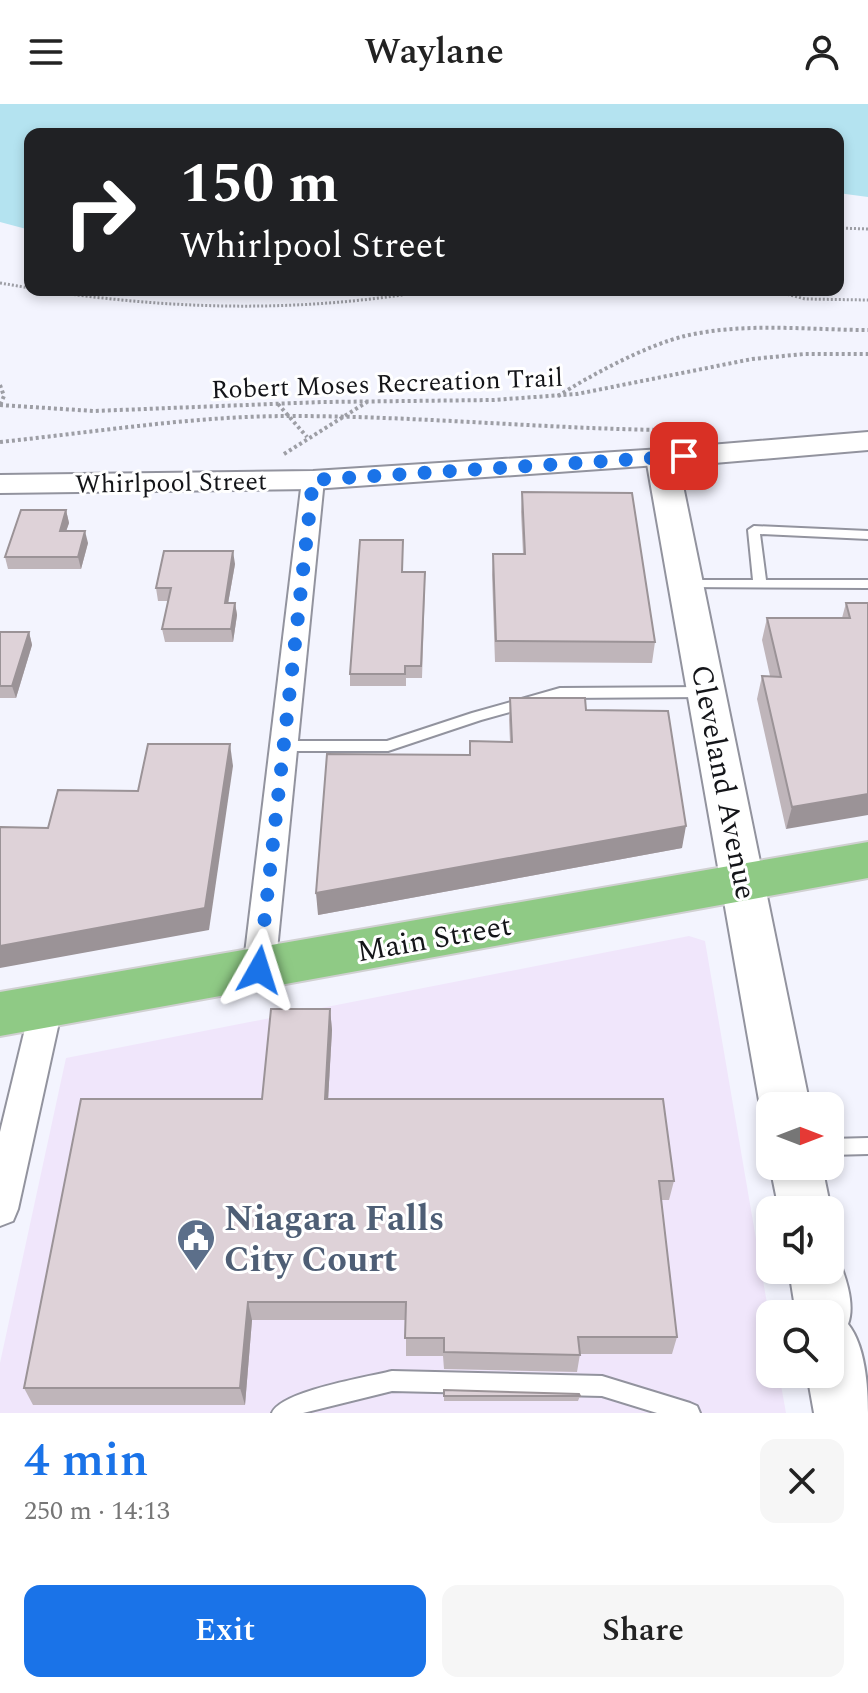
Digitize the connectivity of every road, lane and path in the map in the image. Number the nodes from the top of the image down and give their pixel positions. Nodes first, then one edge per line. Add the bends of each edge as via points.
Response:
1 (844, 228) edge
2 (868, 229) edge
3 (0, 283) edge
4 (24, 287) edge
5 (76, 296) edge
6 (394, 296) edge
7 (794, 296) edge
8 (868, 300) edge
9 (868, 330) edge
10 (868, 354) edge
11 (0, 385) edge
12 (558, 396) junction
13 (367, 402) junction
14 (278, 404) junction
15 (0, 405) edge
16 (288, 416) junction
17 (346, 416) junction
18 (307, 437) junction
19 (868, 441) edge
20 (0, 442) edge
21 (666, 444) junction
22 (280, 460) dead end
23 (313, 480) junction
24 (0, 484) edge
25 (868, 535) edge
26 (686, 584) junction
27 (760, 584) junction
28 (868, 584) edge
29 (707, 692) junction
30 (281, 746) junction
31 (868, 860) edge
32 (743, 883) junction
33 (259, 970) junction
34 (47, 1004) junction
35 (0, 1014) edge
36 (782, 1092) edge
37 (868, 1146) edge
38 (844, 1147) edge
39 (0, 1209) edge
40 (838, 1388) edge
41 (282, 1413) edge
42 (690, 1413) edge
43 (843, 1413) edge

1 - 2 path
3 - 4 path
5 - 6 path via 200,309
7 - 8 path
9 - 12 path via 745,329 684,336 592,374
10 - 12 path, Robert Moses Recreation Trail via 752,359
11 - 15 path
12 - 13 path, Robert Moses Recreation Trail
13 - 14 path, Robert Moses Recreation Trail
13 - 17 path
14 - 15 path, Robert Moses Recreation Trail via 94,411
14 - 16 path
16 - 17 path, Robert Moses Recreation Trail
16 - 18 path
16 - 20 path, Robert Moses Recreation Trail via 210,419
17 - 18 path
17 - 21 path, Robert Moses Recreation Trail via 581,429
18 - 22 path
19 - 21 main road, Whirlpool Street
21 - 23 street, Whirlpool Street
21 - 26 main road, Cleveland Avenue
23 - 24 street, Whirlpool Street
23 - 30 street
25 - 27 lane via 754,530
26 - 27 lane
26 - 29 main road, Cleveland Avenue
27 - 28 lane
29 - 30 lane via 560,693 388,746
29 - 32 main road, Cleveland Avenue
30 - 33 street
31 - 32 main road, Main Street
32 - 33 main road, Main Street
32 - 36 main road, Cleveland Avenue
33 - 34 main road, Main Street
34 - 35 main road, Main Street
34 - 39 street
37 - 38 lane
40 - 43 main road
41 - 42 lane via 294,1405 392,1381 602,1386

